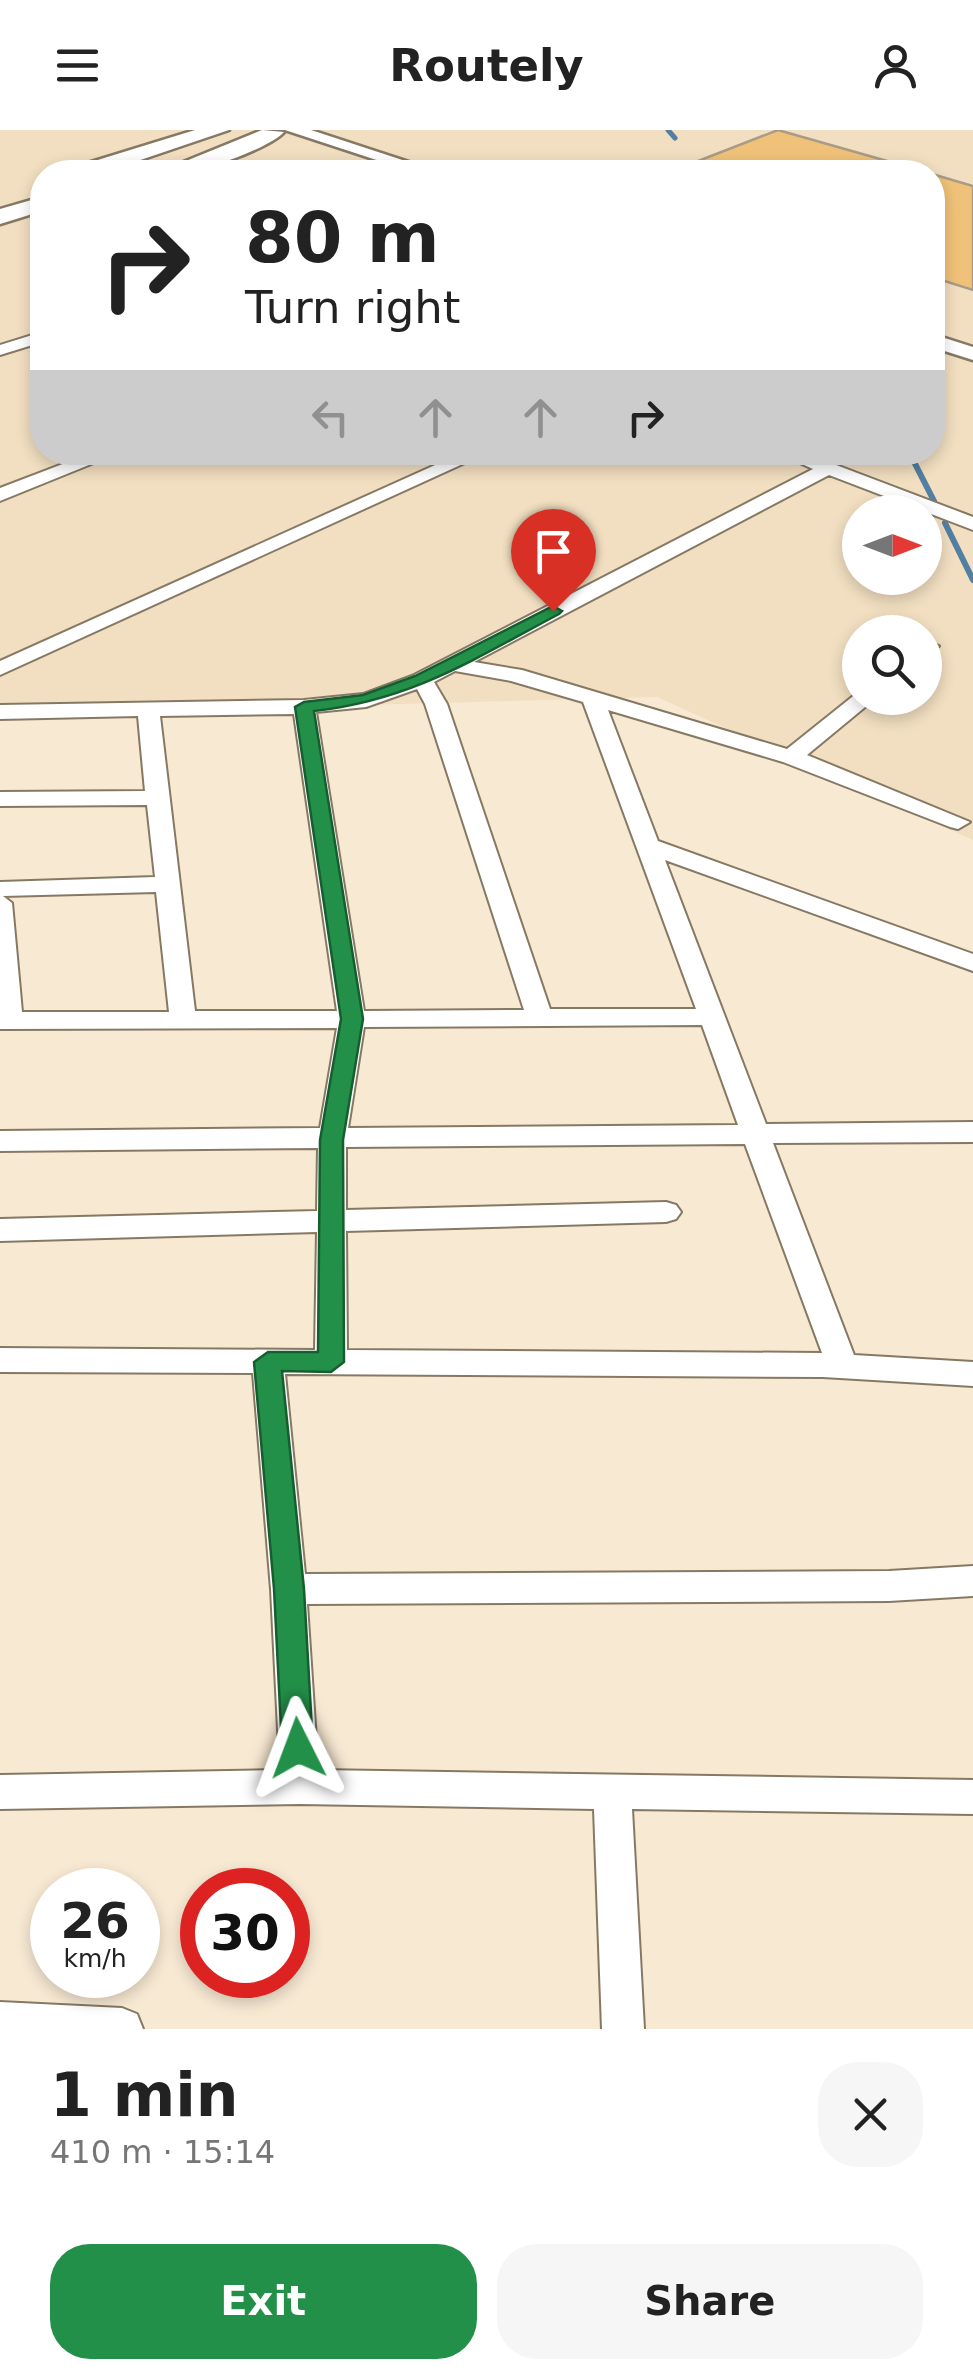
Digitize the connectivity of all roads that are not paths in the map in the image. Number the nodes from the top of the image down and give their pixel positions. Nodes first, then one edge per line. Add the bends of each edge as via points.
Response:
1 (218, 130) edge
2 (265, 132) edge
3 (122, 160) edge
4 (156, 160) edge
5 (178, 160) edge
6 (201, 160) edge
7 (380, 160) edge
8 (30, 189) edge
9 (0, 198) edge
10 (30, 198) edge
11 (0, 207) edge
12 (30, 209) edge
13 (30, 215) edge
14 (0, 221) edge
15 (30, 340) edge
16 (945, 344) edge
17 (0, 350) edge
18 (973, 354) edge
19 (78, 465) edge
20 (451, 465) edge
21 (817, 465) edge
22 (827, 469) junction
23 (0, 495) edge
24 (973, 524) edge
25 (451, 664) junction
26 (0, 670) edge
27 (422, 680) junction
28 (593, 699) junction
29 (304, 707) junction
30 (148, 711) junction
31 (0, 712) edge
32 (844, 715) edge
33 (791, 757) junction
34 (158, 798) junction
35 (0, 799) edge
36 (958, 822) dead end
37 (648, 845) junction
38 (168, 884) junction
39 (0, 889) edge
40 (0, 903) edge
41 (973, 963) edge
42 (712, 1017) junction
43 (540, 1018) junction
44 (352, 1019) junction
45 (183, 1020) junction
46 (5, 1021) edge
47 (973, 1132) edge
48 (756, 1136) junction
49 (332, 1140) junction
50 (0, 1141) edge
51 (666, 1212) dead end
52 (331, 1222) junction
53 (0, 1230) edge
54 (0, 1360) edge
55 (268, 1362) junction
56 (331, 1362) junction
57 (816, 1365) junction
58 (973, 1374) edge
59 (973, 1581) edge
60 (289, 1589) junction
61 (300, 1788) junction
62 (612, 1790) junction
63 (0, 1792) edge
64 (973, 1797) edge
65 (0, 2023) edge
66 (122, 2029) edge
67 (624, 2029) edge

1 - 3 highway
2 - 4 highway
2 - 5 highway
2 - 6 highway via 262,140
2 - 7 street
8 - 9 highway
10 - 11 highway
12 - 14 highway
13 - 14 highway
15 - 17 street
16 - 18 street
19 - 23 street
20 - 26 street
21 - 22 street
22 - 24 street
22 - 25 street
25 - 27 street
25 - 28 street
27 - 29 street via 366,700
27 - 43 street via 436,704
28 - 33 street
28 - 37 street
29 - 30 street
29 - 44 street
30 - 31 street
30 - 34 street
32 - 33 street
33 - 36 street
34 - 35 street
34 - 38 street
37 - 41 street
37 - 42 street
38 - 39 street
38 - 45 street
40 - 46 street
42 - 43 street
42 - 48 street
43 - 44 street
44 - 45 street
44 - 49 street
45 - 46 street
47 - 48 street
48 - 49 street
48 - 57 street via 842,1365
49 - 50 street
49 - 52 street
51 - 52 street
52 - 53 street
52 - 56 street
54 - 55 street
55 - 56 street
55 - 60 street
56 - 57 street
57 - 58 street
59 - 60 street
60 - 61 street
61 - 62 street
61 - 63 street
62 - 64 street
62 - 67 street
65 - 66 street

